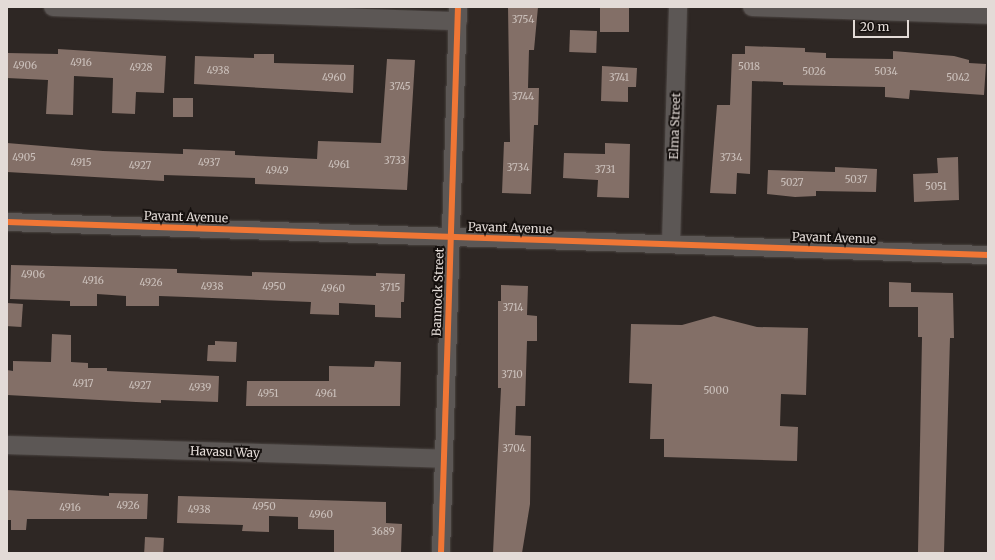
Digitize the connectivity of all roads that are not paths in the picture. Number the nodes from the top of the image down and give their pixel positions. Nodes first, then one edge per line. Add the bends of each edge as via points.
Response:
1 (53, 7) edge
2 (678, 7) edge
3 (752, 7) edge
4 (458, 14) edge
5 (988, 15) edge
6 (7, 222) edge
7 (451, 237) junction
8 (671, 244) junction
9 (988, 254) edge
10 (7, 445) edge
11 (444, 459) junction
12 (440, 553) edge

1 - 4 street
2 - 8 street, Elma Street
3 - 5 street
4 - 7 street, Bannock Street
6 - 7 street, Pavant Avenue
7 - 8 street, Pavant Avenue
7 - 11 street, Bannock Street
8 - 9 street, Pavant Avenue
10 - 11 street, Havasu Way
11 - 12 street, Bannock Street

